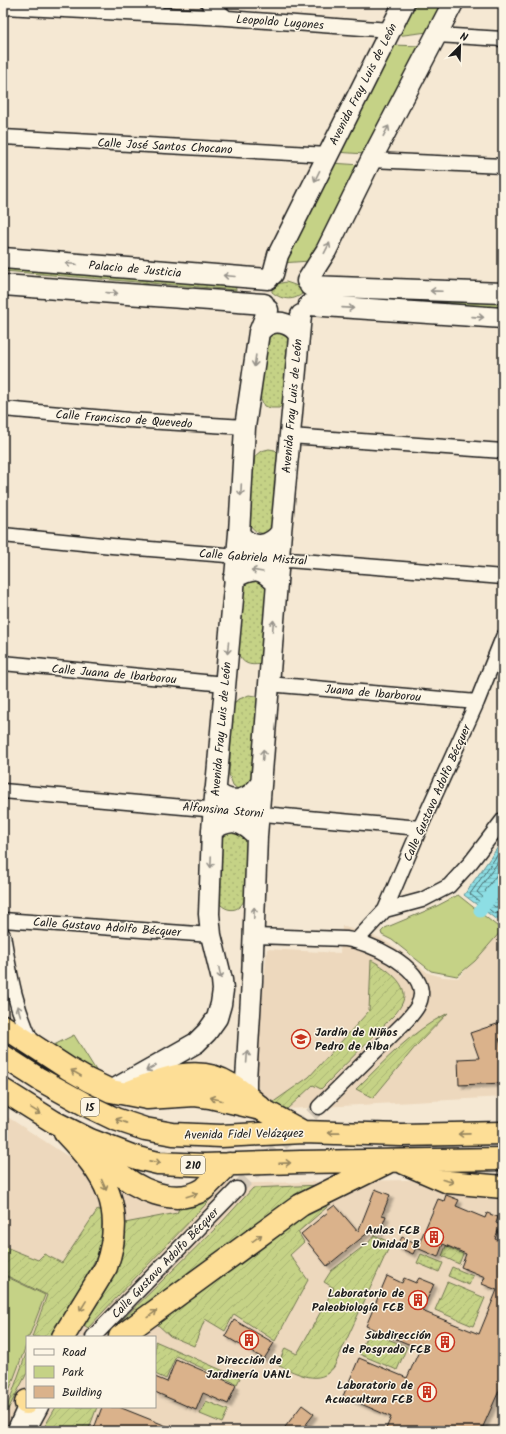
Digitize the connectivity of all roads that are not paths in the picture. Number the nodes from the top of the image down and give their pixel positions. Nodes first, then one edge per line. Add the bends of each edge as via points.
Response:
1 (157, 3) edge
2 (208, 3) edge
3 (404, 3) edge
4 (453, 3) edge
5 (3, 7) edge
6 (133, 14) junction
7 (227, 18) junction
8 (390, 30) junction
9 (437, 35) junction
10 (503, 39) edge
11 (3, 137) edge
12 (328, 155) junction
13 (370, 160) junction
14 (503, 166) edge
15 (3, 258) edge
16 (270, 277) junction
17 (3, 285) edge
18 (503, 293) edge
19 (305, 304) junction
20 (266, 307) junction
21 (503, 318) edge
22 (259, 332) junction
23 (3, 409) edge
24 (245, 427) junction
25 (290, 436) junction
26 (503, 451) edge
27 (281, 532) junction
28 (239, 533) junction
29 (3, 535) edge
30 (236, 555) junction
31 (279, 558) junction
32 (503, 577) edge
33 (234, 578) junction
34 (277, 584) junction
35 (503, 636) edge
36 (3, 663) edge
37 (225, 684) junction
38 (268, 684) junction
39 (477, 702) junction
40 (261, 783) junction
41 (3, 791) edge
42 (214, 800) junction
43 (259, 813) junction
44 (503, 820) edge
45 (420, 828) junction
46 (212, 830) junction
47 (257, 836) junction
48 (385, 910) junction
49 (3, 920) edge
50 (3, 935) edge
51 (211, 935) junction
52 (254, 936) junction
53 (357, 940) junction
54 (3, 1026) edge
55 (34, 1046) junction
56 (3, 1056) edge
57 (3, 1090) edge
58 (117, 1092) junction
59 (254, 1102) junction
60 (319, 1107) tunnel mouth
61 (54, 1122) junction
62 (303, 1132) junction
63 (503, 1133) edge
64 (90, 1140) junction
65 (503, 1159) edge
66 (395, 1161) junction
67 (230, 1164) junction
68 (503, 1187) edge
69 (237, 1189) tunnel mouth
70 (64, 1336) edge
71 (93, 1336) edge
72 (121, 1336) edge
73 (27, 1408) edge
74 (30, 1408) edge
75 (14, 1431) edge
76 (28, 1431) edge

1 - 6 street
2 - 7 street
3 - 8 street, Avenida Fray Luis de León
4 - 9 street, Avenida Fray Luis de León
5 - 6 street, Leopoldo Lugones
6 - 7 street, Leopoldo Lugones
7 - 8 street, Leopoldo Lugones
8 - 12 street, Avenida Fray Luis de León
9 - 10 street
13 -> 9 street, Avenida Fray Luis de León
11 - 12 street, Calle José Santos Chocano
12 -> 16 street, Avenida Fray Luis de León via 278,255
13 - 14 street
19 -> 13 street, Avenida Fray Luis de León via 326,251
16 -> 15 street, Palacio de Justicia
16 - 19 street via 288,270 302,276
16 - 20 street via 262,291
17 -> 20 street, Palacio de Justicia
18 -> 19 street
19 - 20 street via 294,318 287,319 273,315
19 -> 21 street
19 - 22 street via 296,329 275,323
19 - 25 street, Avenida Fray Luis de León
20 - 22 street, Avenida Fray Luis de León
22 -> 24 street, Avenida Fray Luis de León
23 - 24 street, Calle Francisco de Quevedo
24 -> 28 street, Avenida Fray Luis de León
25 - 26 street
25 - 27 street, Avenida Fray Luis de León
27 - 28 street via 271,542 261,545 247,541
27 - 31 street, Avenida Fray Luis de León
28 - 30 street, Avenida Fray Luis de León
29 - 30 street, Calle Gabriela Mistral
30 - 31 street, Calle Gabriela Mistral
30 - 33 street, Avenida Fray Luis de León
31 - 32 street, Calle Gabriela Mistral
31 - 34 street, Avenida Fray Luis de León
34 -> 33 street via 270,576 257,569
33 -> 37 street, Avenida Fray Luis de León
38 -> 34 street, Avenida Fray Luis de León
35 - 39 street, Calle Gustavo Adolfo Bécquer
36 - 37 street, Calle Juana de Ibarborou
37 - 42 street, Avenida Fray Luis de León
38 - 39 street, Juana de Ibarborou
40 -> 38 street, Avenida Fray Luis de León
39 - 45 street, Calle Gustavo Adolfo Bécquer
40 - 42 street via 251,795 239,800
40 - 43 street, Avenida Fray Luis de León
41 - 42 street, Alfonsina Storni
42 - 43 street, Alfonsina Storni
42 - 46 street, Avenida Fray Luis de León
43 - 45 street, Alfonsina Storni
43 - 47 street, Avenida Fray Luis de León
44 - 48 street via 449,886 422,900
45 - 48 street, Calle Gustavo Adolfo Bécquer
46 - 47 street via 222,824 235,822 249,828
46 -> 51 street, Avenida Fray Luis de León
52 -> 47 street, Avenida Fray Luis de León
48 - 53 street, Calle Gustavo Adolfo Bécquer
49 - 51 street, Calle Gustavo Adolfo Bécquer
55 -> 50 street via 14,997
51 -> 58 street, Avenida Fray Luis de León via 223,990 217,1018 196,1043
52 - 53 street
59 -> 52 street, Avenida Fray Luis de León via 246,1080
53 - 60 street via 372,946 404,966 420,986 420,1000 416,1010 407,1020
54 - 55 highway
58 -> 55 highway via 69,1069
62 -> 56 highway, Avenida Fidel Velázquez / 15 via 221,1136 186,1135 145,1129 88,1106
57 -> 61 highway, 210
59 -> 58 highway via 195,1095 147,1098
59 - 62 highway
61 - 64 highway, 210
61 -> 70 highway via 99,1172 112,1204 115,1229 106,1267
63 -> 62 highway, Avenida Fidel Velázquez / 15
64 -> 67 highway, 210 via 158,1163
64 -> 67 highway via 112,1167 144,1189 160,1195 184,1197 204,1190
65 - 66 highway, 210
67 -> 66 highway, 210
66 -> 68 highway via 448,1182
72 -> 66 highway via 301,1205
69 - 71 street, Calle Gustavo Adolfo Bécquer
73 - 75 street
74 - 76 street

